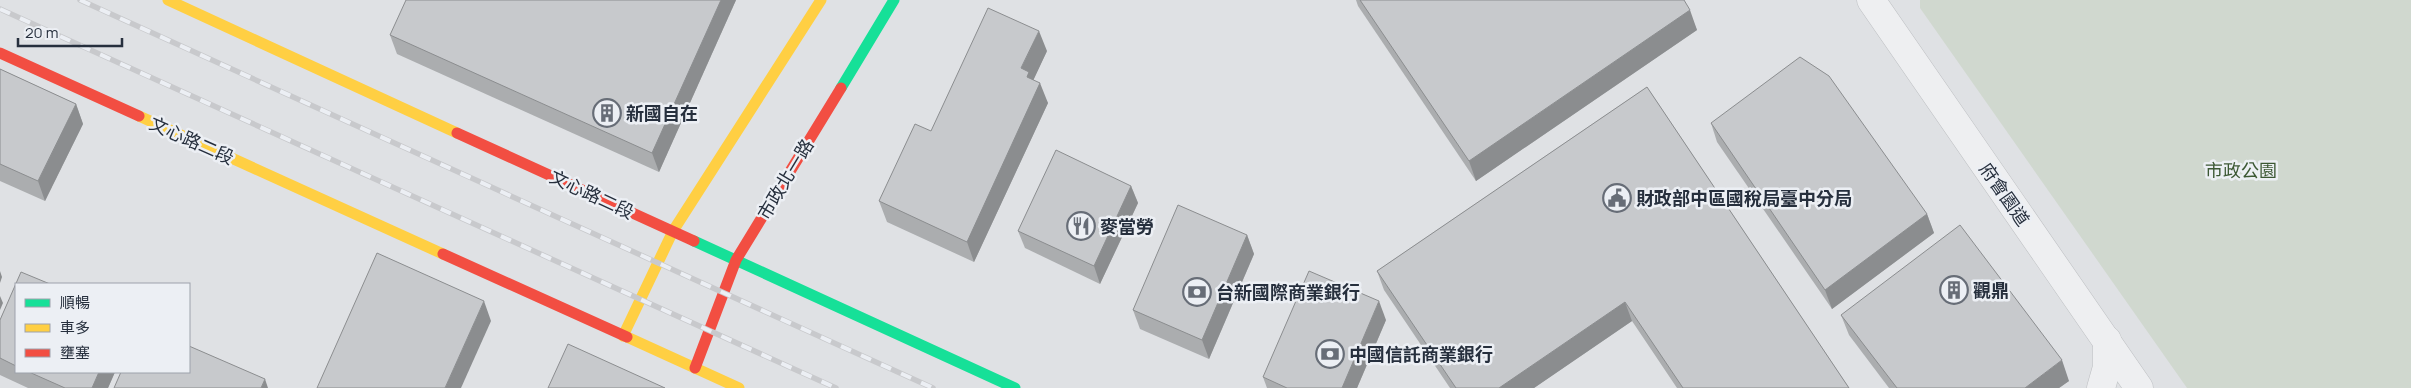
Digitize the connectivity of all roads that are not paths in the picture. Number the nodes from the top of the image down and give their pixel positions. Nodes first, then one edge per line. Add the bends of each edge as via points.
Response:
1 (168, 0) edge
2 (821, 0) edge
3 (894, 0) edge
4 (1871, 0) edge
5 (0, 53) edge
6 (673, 231) junction
7 (736, 260) junction
8 (623, 336) junction
9 (2107, 340) junction
10 (695, 368) junction
11 (739, 388) edge
12 (1015, 388) edge
13 (2101, 388) edge
14 (2139, 388) edge

1 - 6 main road, 文心路二段
2 - 6 main road
3 - 7 main road, 市政北一路
4 - 9 street, 府會園道
5 - 8 main road, 文心路二段
6 - 7 main road, 文心路二段
6 - 8 main road
7 - 10 main road, 市政北一路
7 - 12 main road, 文心路二段
8 - 10 main road, 文心路二段
9 - 13 street via 2107,367
9 - 14 street, 府會園道
10 - 11 main road, 文心路二段

